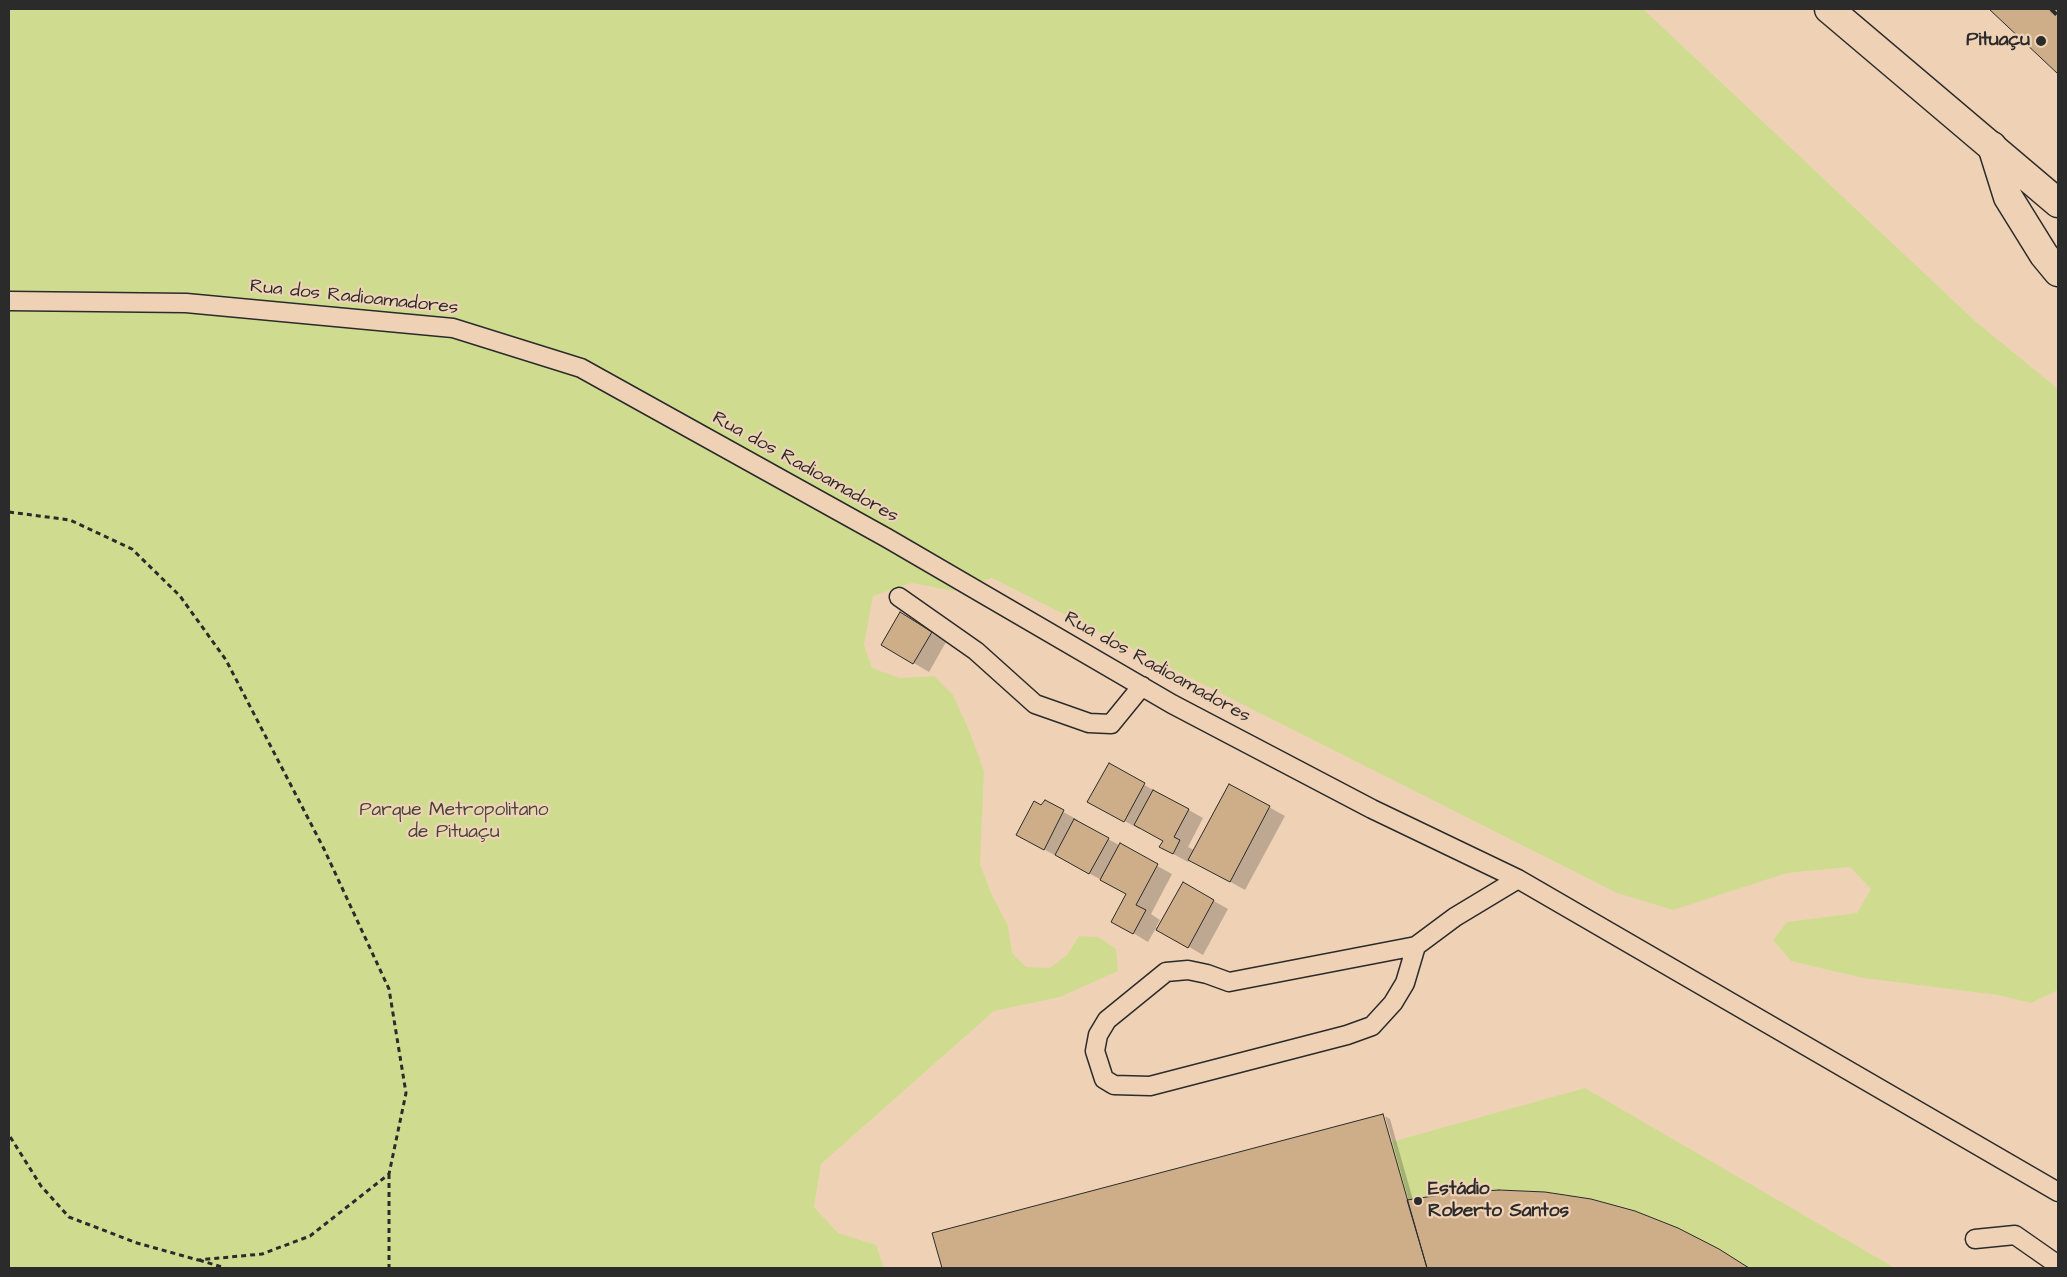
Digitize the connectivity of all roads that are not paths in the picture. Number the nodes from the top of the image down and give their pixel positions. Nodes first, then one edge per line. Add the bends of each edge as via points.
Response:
1 (1829, 9) edge
2 (1992, 146) junction
3 (2058, 202) edge
4 (2058, 272) edge
5 (9, 302) edge
6 (899, 597) dead end
7 (1142, 686) junction
8 (1518, 879) junction
9 (1416, 946) junction
10 (2058, 1192) edge
11 (1975, 1239) dead end
12 (2058, 1265) edge

1 - 2 main road
2 - 3 main road
2 - 4 main road via 2008,197
5 - 7 lane, Rua dos Radioamadores via 186,302 453,328 581,368 888,538
6 - 7 lane via 976,651 1035,704 1089,723 1111,724
7 - 8 lane, Rua dos Radioamadores via 1372,809
8 - 9 lane via 1454,917
8 - 10 lane, Rua dos Radioamadores
9 - 9 lane via 1229,982 1188,970 1166,972 1107,1020 1098,1035 1095,1051 1104,1079 1114,1085 1150,1086 1372,1026 1393,1003 1405,983
11 - 12 lane via 2015,1235

